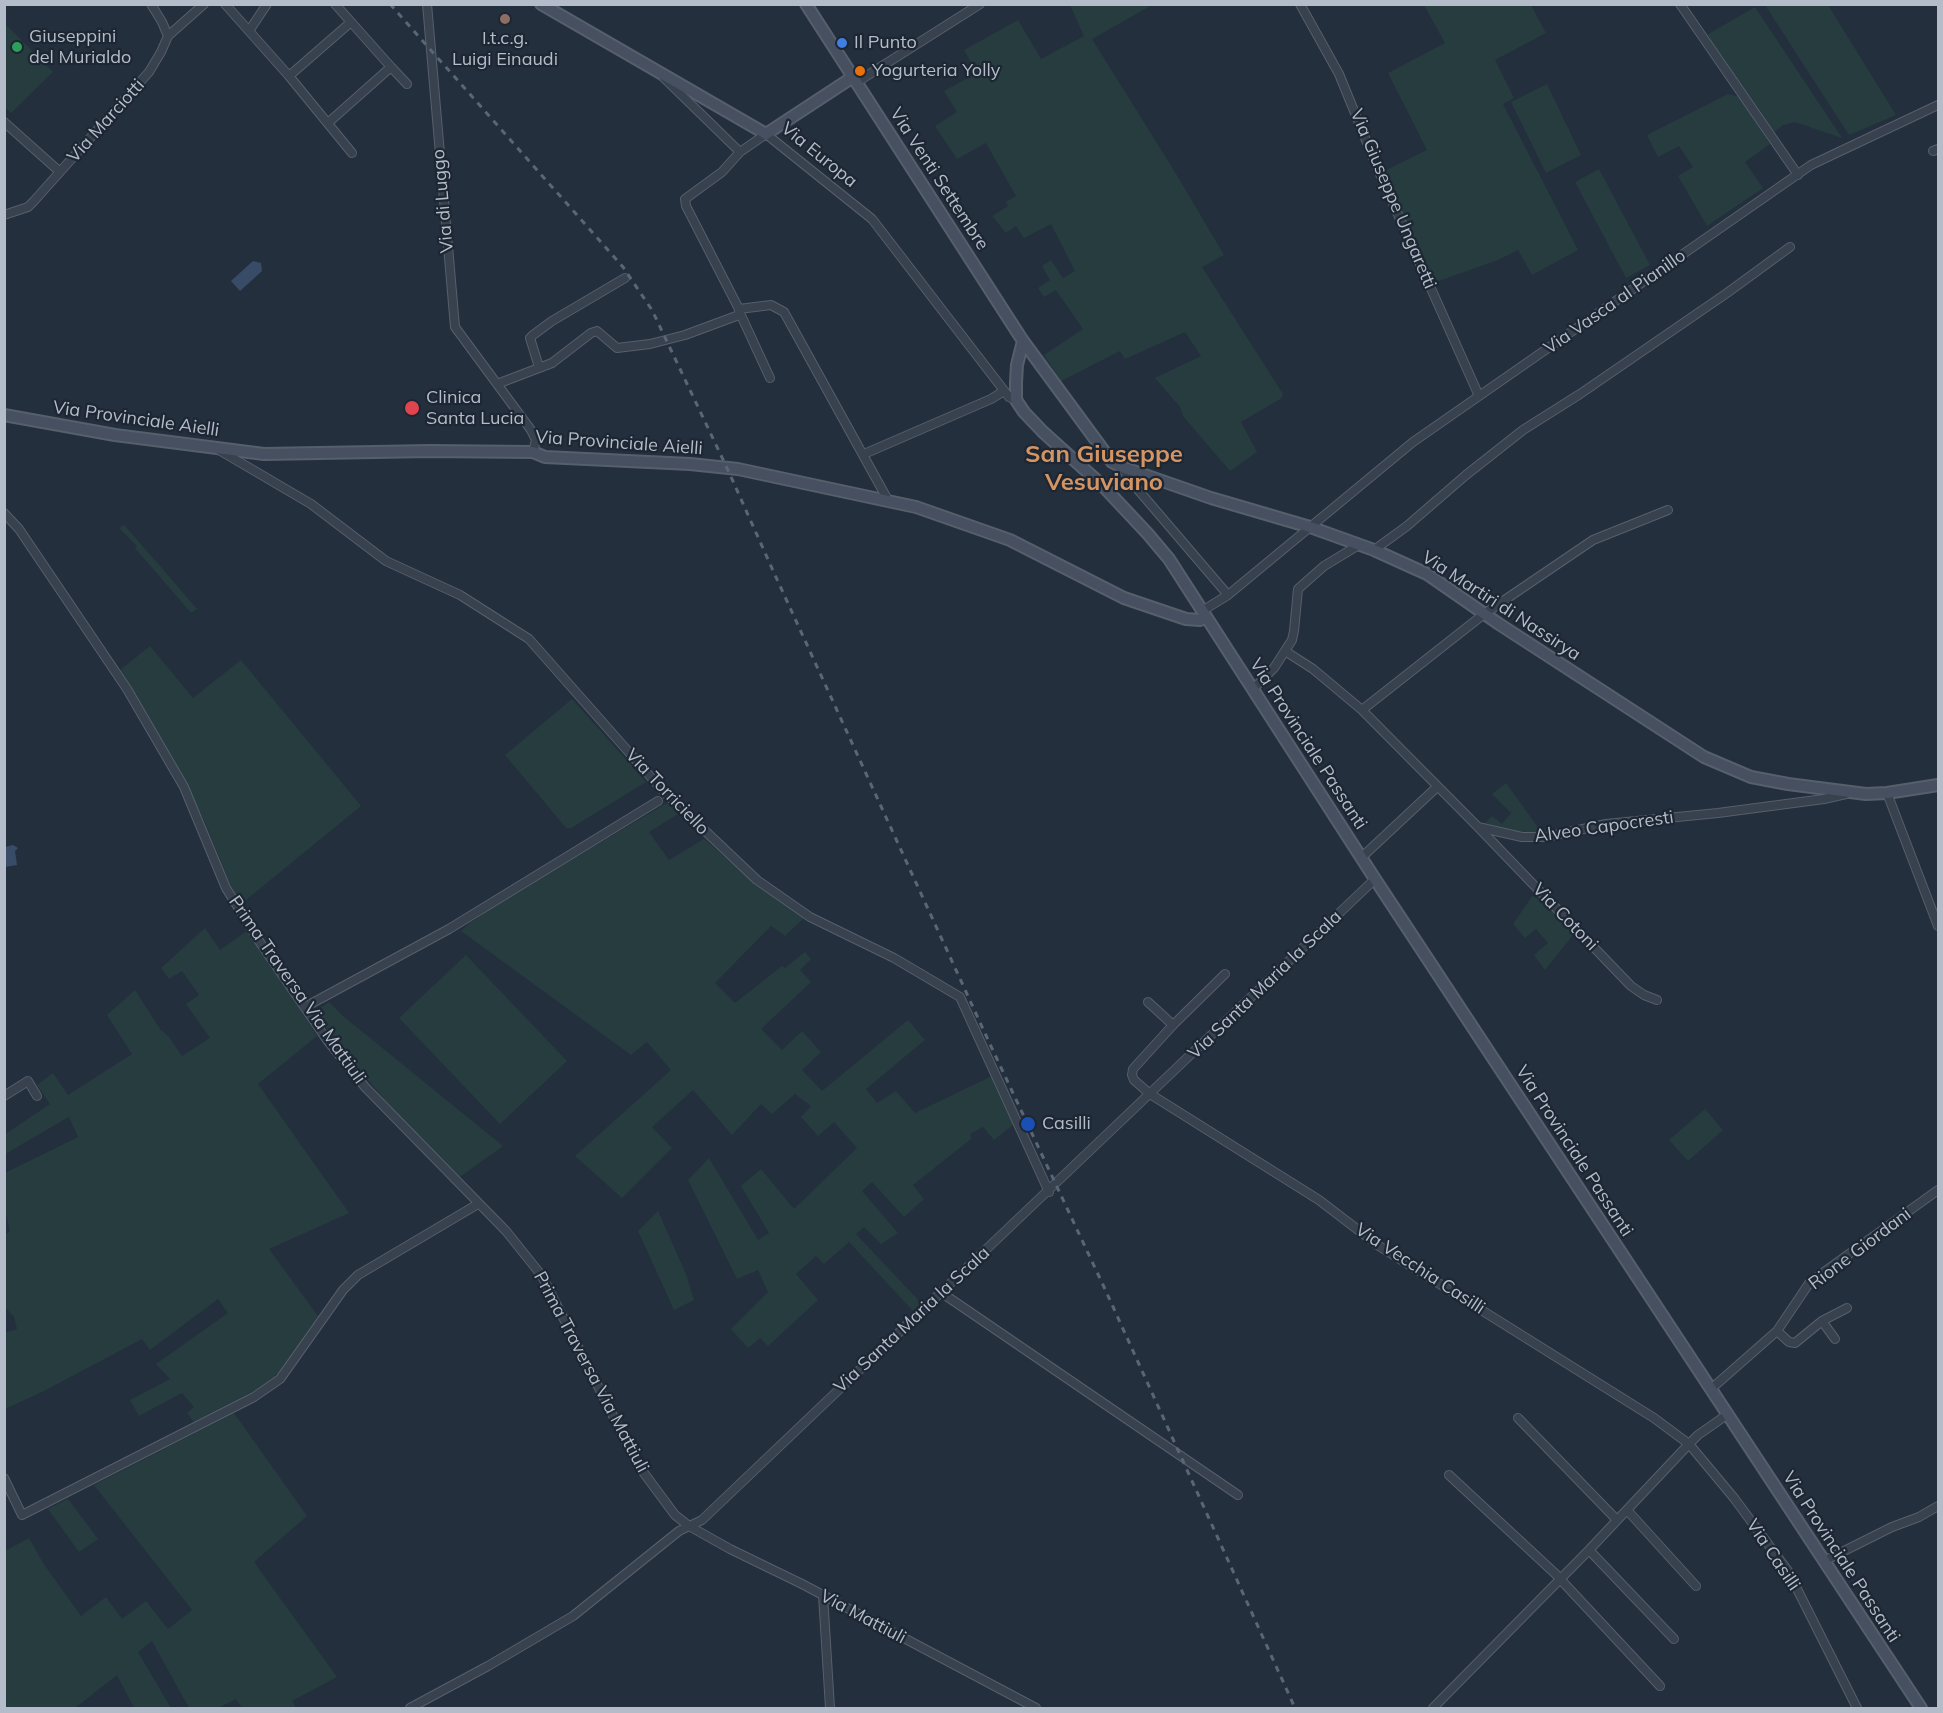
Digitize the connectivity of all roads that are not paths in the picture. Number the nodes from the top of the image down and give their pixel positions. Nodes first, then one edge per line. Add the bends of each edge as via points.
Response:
1 (151, 4) edge
2 (204, 4) edge
3 (225, 4) edge
4 (267, 4) edge
5 (335, 4) edge
6 (427, 4) edge
7 (541, 4) edge
8 (806, 4) edge
9 (980, 4) edge
10 (1300, 4) edge
11 (1680, 4) edge
12 (351, 22) junction
13 (249, 31) junction
14 (168, 36) junction
15 (391, 67) junction
16 (657, 71) junction
17 (289, 76) junction
18 (855, 79) junction
19 (407, 84) dead end
20 (1938, 105) edge
21 (4, 122) edge
22 (329, 122) junction
23 (766, 134) junction
24 (740, 152) junction
25 (352, 153) dead end
26 (60, 172) junction
27 (1798, 175) junction
28 (4, 215) edge
29 (1790, 247) dead end
30 (626, 278) dead end
31 (739, 312) junction
32 (1023, 341) junction
33 (539, 367) junction
34 (770, 378) dead end
35 (497, 384) junction
36 (1004, 391) junction
37 (1479, 396) junction
38 (1016, 400) junction
39 (4, 415) edge
40 (215, 448) junction
41 (533, 452) junction
42 (864, 454) junction
43 (1122, 467) junction
44 (889, 502) junction
45 (1668, 510) dead end
46 (4, 513) edge
47 (1310, 527) junction
48 (1357, 546) junction
49 (1374, 550) junction
50 (1228, 595) junction
51 (1204, 614) junction
52 (1485, 614) junction
53 (1285, 651) junction
54 (1253, 689) junction
55 (1362, 711) junction
56 (1938, 785) edge
57 (1437, 787) junction
58 (1849, 793) junction
59 (1887, 793) junction
60 (658, 801) dead end
61 (1478, 827) junction
62 (1362, 857) junction
63 (1375, 879) junction
64 (1938, 926) edge
65 (1225, 974) dead end
66 (1657, 1000) dead end
67 (1148, 1002) dead end
68 (305, 1007) junction
69 (1173, 1025) junction
70 (1150, 1094) junction
71 (4, 1096) edge
72 (37, 1096) dead end
73 (1938, 1190) edge
74 (1049, 1192) junction
75 (478, 1204) junction
76 (942, 1293) junction
77 (1847, 1308) dead end
78 (1822, 1321) junction
79 (1778, 1331) junction
80 (1835, 1339) dead end
81 (1711, 1389) junction
82 (1728, 1414) junction
83 (1518, 1418) dead end
84 (1689, 1444) junction
85 (1449, 1475) dead end
86 (4, 1478) edge
87 (1238, 1495) dead end
88 (1938, 1506) edge
89 (1627, 1510) junction
90 (1617, 1520) junction
91 (689, 1526) junction
92 (1589, 1550) junction
93 (1824, 1561) junction
94 (1561, 1579) junction
95 (1696, 1586) dead end
96 (823, 1595) junction
97 (1674, 1640) dead end
98 (1660, 1686) dead end
99 (410, 1708) edge
100 (830, 1708) edge
101 (1036, 1708) edge
102 (1433, 1708) edge
103 (1857, 1708) edge
104 (1921, 1708) edge

1 - 14 street
2 - 14 street
3 - 13 street
4 - 13 street
5 - 12 street
6 - 35 street, Via di Luggo via 455,327
7 - 16 main road, Via Europa
8 - 18 main road, Via Venti Settembre
9 - 18 street
10 - 37 street, Via Giuseppe Ungaretti via 1339,74
11 - 27 street
12 - 15 street
12 - 17 street
13 - 17 street
14 - 26 street, Via Marciotti via 149,72
15 - 19 street
15 - 22 street
16 - 23 main road, Via Europa
16 - 24 street
17 - 22 street
18 - 23 main road
18 - 32 main road, Via Venti Settembre
20 - 27 street, Via Vasca al Pianillo
21 - 26 street
22 - 25 street
23 - 24 street
23 - 36 street, Via Europa via 872,219
24 - 31 street via 722,172 685,199
26 - 28 street, Via Marciotti via 28,207
27 - 37 street, Via Vasca al Pianillo
29 - 49 street via 1523,430
30 - 33 street via 532,335
31 - 33 street via 685,335 650,344 617,348 597,332 591,333 552,363
31 - 34 street
31 - 42 street via 771,305 784,312
32 - 38 main road via 1017,365
32 - 43 main road, Via Martiri di Nassirya via 1108,458
33 - 35 street
35 - 41 street, Via di Luggo via 531,430 536,440
36 - 38 street, Via Europa
36 - 42 street
37 - 47 street, Via Vasca al Pianillo via 1413,442
38 - 51 main road, Via Provinciale Passanti via 1043,432 1103,486 1148,534
39 - 40 main road, Via Provinciale Aielli
40 - 41 main road, Via Provinciale Aielli via 264,454
40 - 74 street, Via Torriciello via 311,504 386,561 460,596 529,639 664,792 757,880 810,917 894,958 960,997
41 - 44 main road, Via Provinciale Aielli via 545,457 738,469
42 - 44 street
43 - 47 main road, Via Martiri di Nassirya
43 - 50 street
44 - 51 main road, Via Provinciale Aielli via 916,507 1010,540 1124,598 1186,619 1194,620
45 - 52 street via 1593,540
46 - 68 street, Prima Traversa Via Mattiuli via 20,529 127,689 184,787 232,900
47 - 48 main road, Via Martiri di Nassirya
47 - 50 street, Via Vasca al Pianillo
48 - 49 main road, Via Martiri di Nassirya
48 - 53 street via 1324,566 1298,589 1294,631
49 - 52 main road, Via Martiri di Nassirya via 1427,574
50 - 51 street, Via Vasca al Pianillo
51 - 54 main road, Via Provinciale Passanti
52 - 55 street
52 - 58 main road, Via Martiri di Nassirya via 1704,757 1751,777
53 - 54 street
53 - 55 street via 1313,669
54 - 62 main road, Via Provinciale Passanti
55 - 57 street
56 - 59 main road, Via Martiri di Nassirya
57 - 61 street
57 - 62 street
58 - 59 main road, Via Martiri di Nassirya
58 - 61 street, Alveo Capocresti via 1606,824 1546,837 1522,837
59 - 64 street
60 - 68 street, Via Torriciello via 449,929
61 - 66 street, Via Cotoni via 1631,986
62 - 63 main road, Via Provinciale Passanti
63 - 70 street, Via Santa Maria la Scala
63 - 81 main road, Via Provinciale Passanti
65 - 69 street, Via Vecchia Casilli
67 - 69 street
68 - 75 street, Prima Traversa Via Mattiuli via 365,1087
69 - 70 street, Via Vecchia Casilli via 1133,1069 1134,1080
70 - 74 street, Via Santa Maria la Scala
70 - 84 street, Via Vecchia Casilli
71 - 72 street via 28,1081
73 - 79 street, Rione Giordani via 1810,1282
74 - 76 street, Via Santa Maria la Scala
75 - 86 street via 358,1275 280,1379 254,1397 22,1515
75 - 91 street, Prima Traversa Via Mattiuli via 506,1231 550,1288 638,1465 675,1515
76 - 87 street
76 - 91 street, Via Santa Maria la Scala via 702,1520
77 - 78 street
78 - 79 street via 1795,1343
78 - 80 street
79 - 81 street, Rione Giordani
81 - 82 main road, Via Provinciale Passanti
82 - 84 street
82 - 93 main road, Via Provinciale Passanti
83 - 90 street
84 - 89 street
84 - 103 street, Via Casilli via 1788,1571
85 - 94 street
88 - 93 street
89 - 90 street
89 - 95 street
90 - 92 street
91 - 96 street, Via Mattiuli
91 - 99 street, Via Santa Maria la Scala via 573,1616
92 - 94 street
92 - 97 street
93 - 104 main road, Via Provinciale Passanti
94 - 98 street
94 - 102 street
96 - 100 street
96 - 101 street, Via Mattiuli

